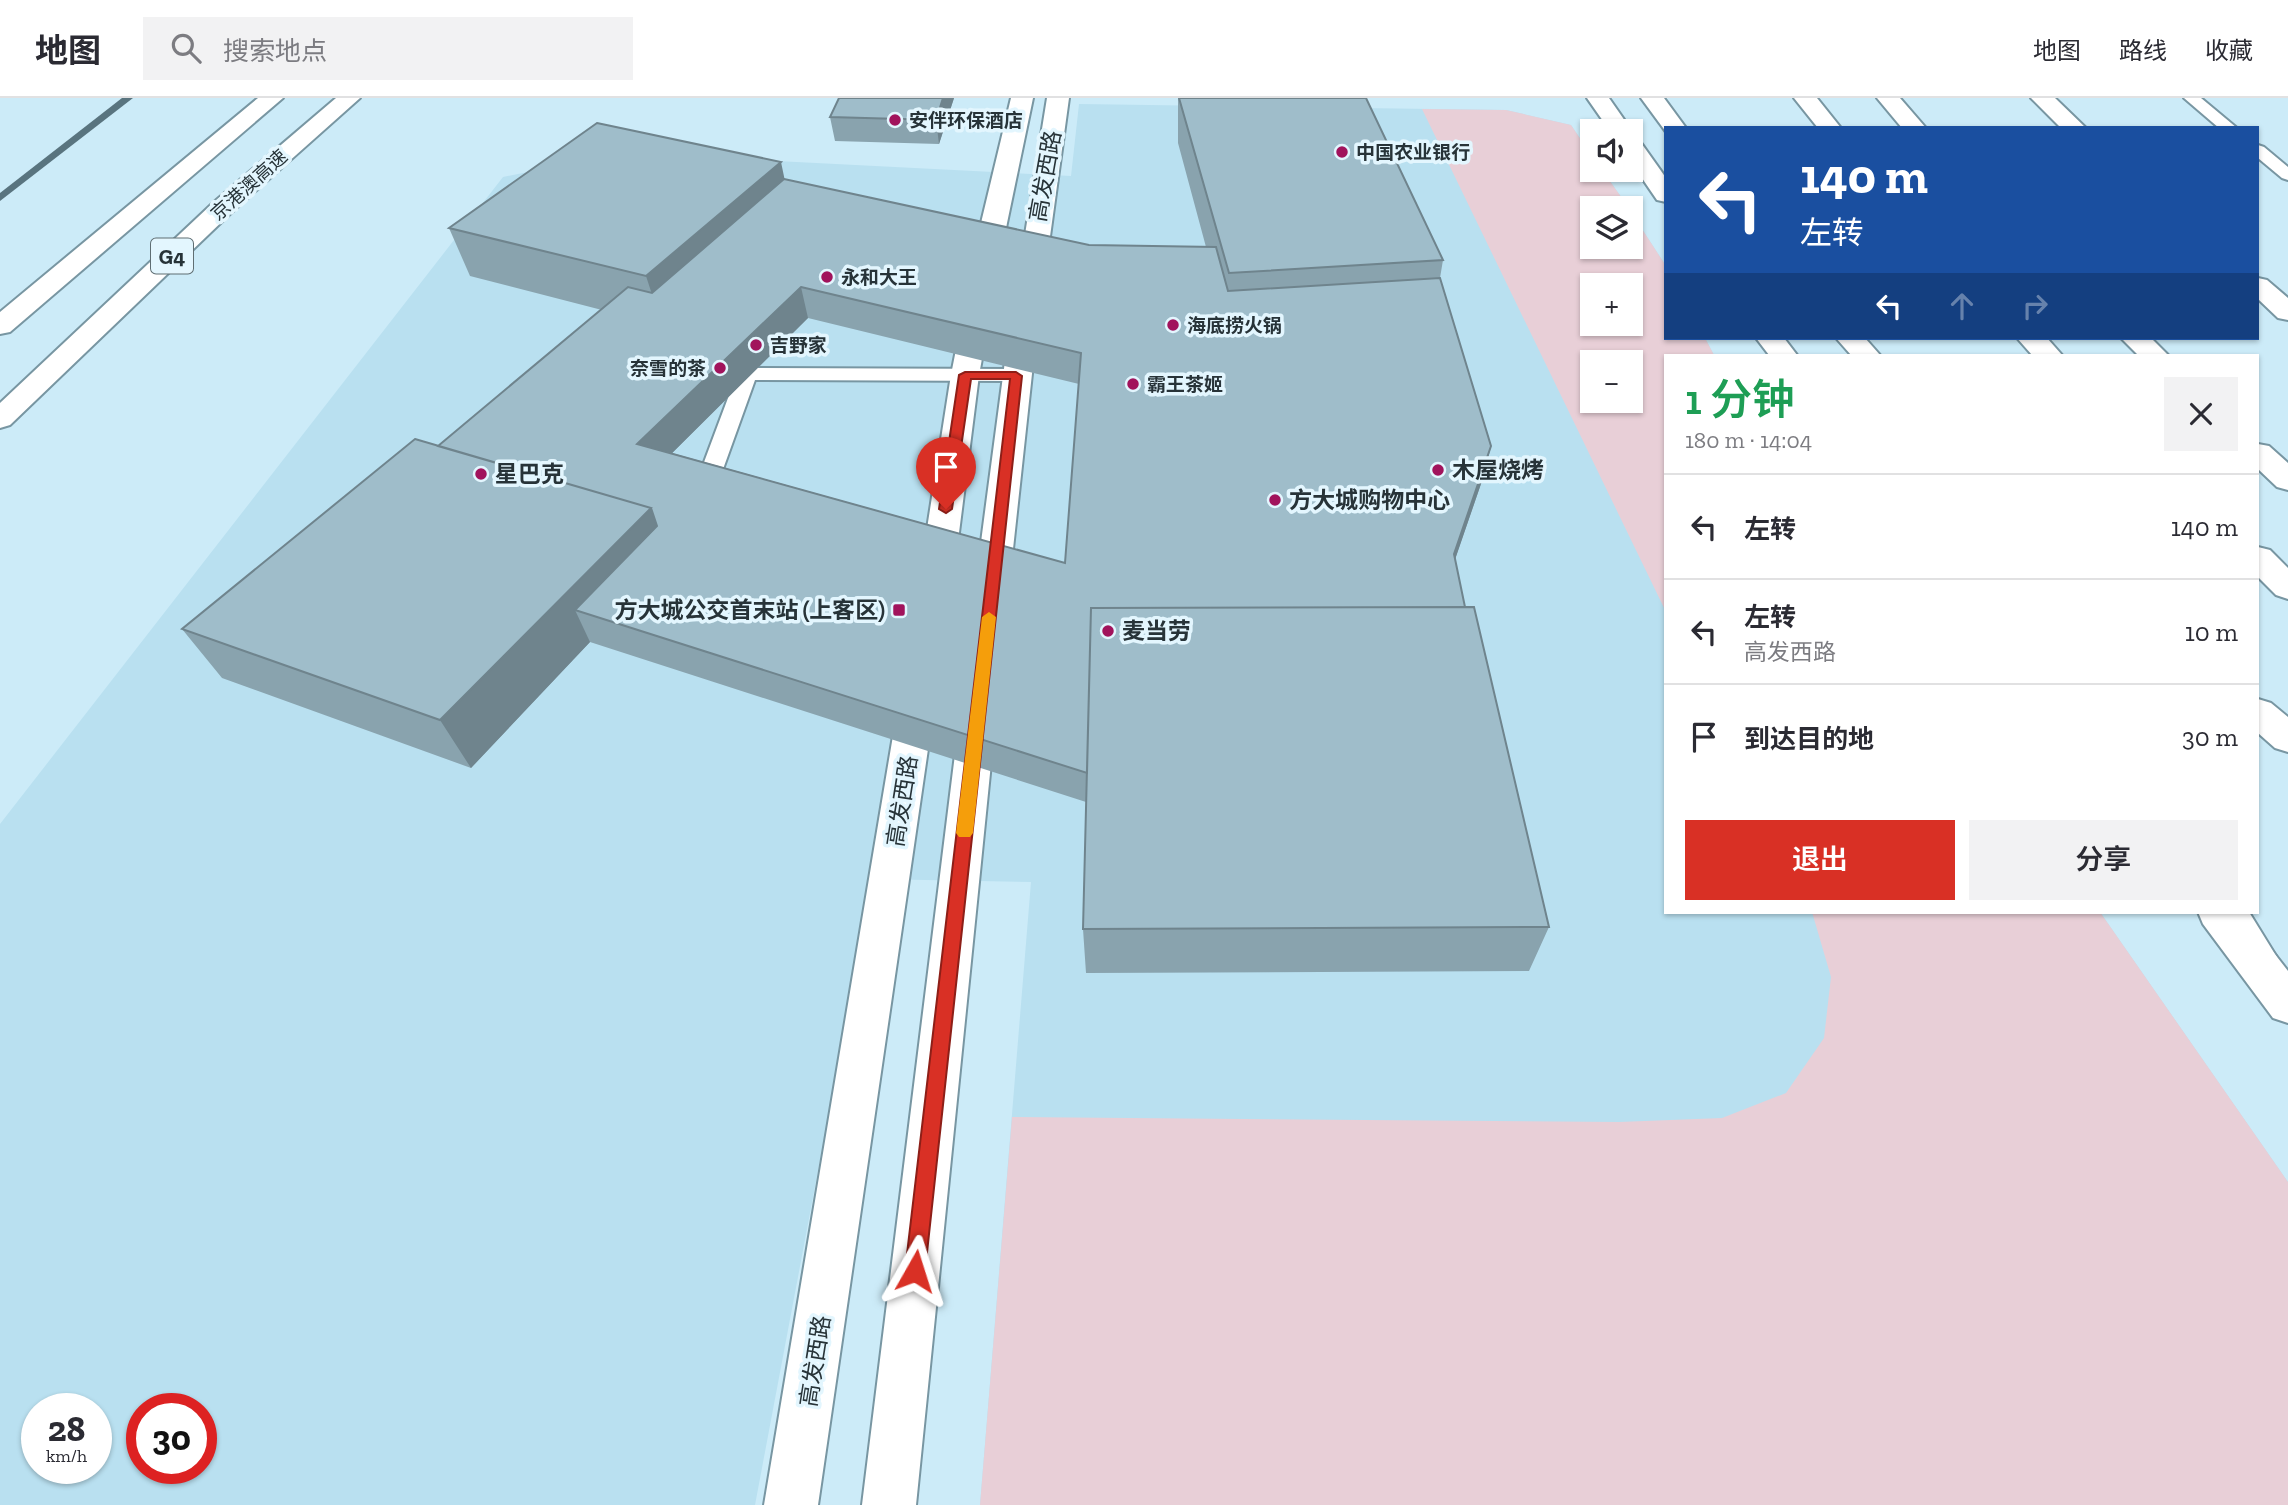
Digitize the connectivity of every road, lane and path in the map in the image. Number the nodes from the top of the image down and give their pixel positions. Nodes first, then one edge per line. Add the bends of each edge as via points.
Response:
1 (272, 98) edge
2 (349, 98) edge
3 (1022, 98) edge
4 (1058, 98) edge
5 (1598, 98) edge
6 (1652, 98) edge
7 (1805, 98) edge
8 (1888, 98) edge
9 (2042, 98) edge
10 (2192, 98) edge
11 (1613, 119) edge
12 (1673, 126) edge
13 (1828, 126) edge
14 (1913, 126) edge
15 (2073, 126) edge
16 (2227, 126) edge
17 (2259, 151) edge
18 (1643, 162) edge
19 (2288, 175) edge
20 (1664, 192) edge
21 (2259, 287) edge
22 (2288, 312) edge
23 (0, 326) edge
24 (1772, 340) edge
25 (1852, 340) edge
26 (2033, 340) edge
27 (2137, 340) edge
28 (1782, 354) edge
29 (1865, 354) edge
30 (2047, 354) edge
31 (2153, 354) edge
32 (965, 375) junction
33 (1016, 376) junction
34 (0, 419) edge
35 (2259, 454) edge
36 (2288, 480) edge
37 (696, 512) edge
38 (2259, 559) edge
39 (2288, 587) edge
40 (950, 594) junction
41 (987, 632) edge
42 (924, 657) edge
43 (982, 673) edge
44 (2259, 714) edge
45 (2288, 738) edge
46 (2220, 914) edge
47 (2227, 914) edge
48 (2260, 964) junction
49 (2288, 1004) edge
50 (792, 1505) edge
51 (889, 1505) edge

1 - 23 main road, G4
2 - 34 main road, 京港澳高速 / G4 via 223,207
3 - 32 main road, 高发西路
4 - 33 main road, 高发西路
5 - 11 main road
6 - 12 main road
7 - 13 main road
8 - 14 main road
9 - 15 main road
10 - 16 lane
17 - 19 lane
18 - 20 main road
21 - 22 main road
24 - 28 main road
25 - 29 main road
26 - 30 main road
27 - 31 main road
32 - 33 lane
32 - 37 lane via 747,374
32 - 40 main road, 高发西路
33 - 40 main road, 高发西路
35 - 36 main road
38 - 39 main road
40 - 41 main road, 高发西路
42 - 50 main road, 高发西路
43 - 51 main road
44 - 45 main road
46 - 48 main road
47 - 48 main road
48 - 49 main road

